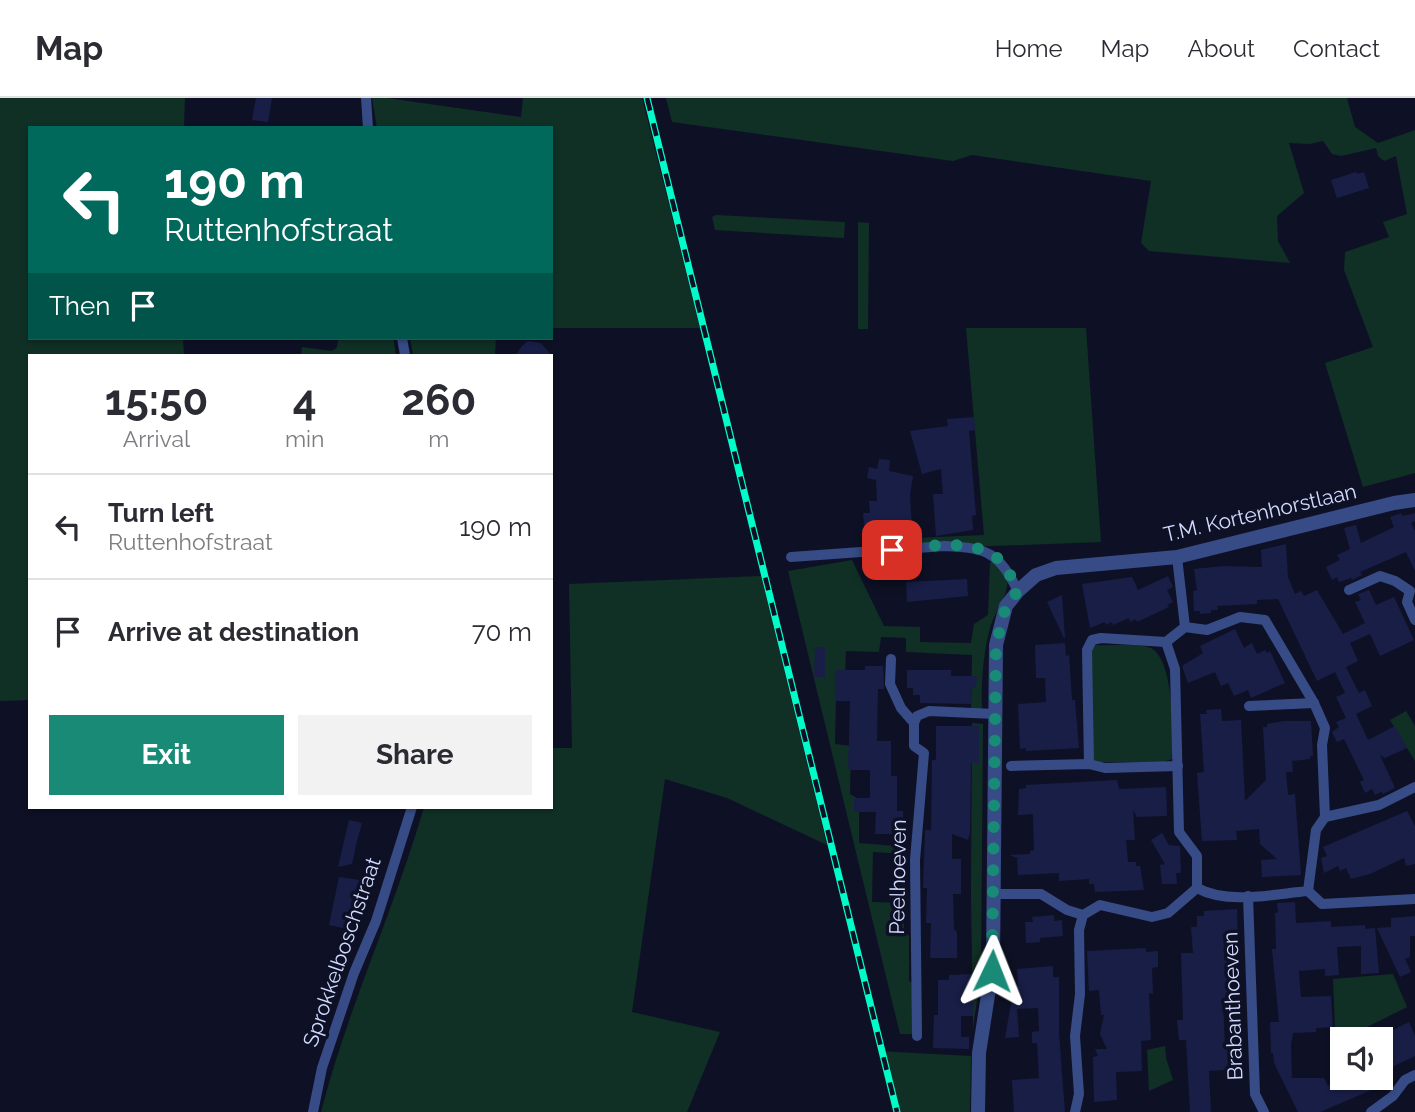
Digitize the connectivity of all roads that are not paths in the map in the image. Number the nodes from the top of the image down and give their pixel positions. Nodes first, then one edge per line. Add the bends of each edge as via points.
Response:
1 (366, 98) edge
2 (369, 126) edge
3 (1415, 500) edge
4 (791, 557) dead end
5 (1177, 557) junction
6 (1413, 589) edge
7 (1349, 590) dead end
8 (1018, 591) junction
9 (1415, 620) edge
10 (1185, 627) junction
11 (1166, 642) junction
12 (891, 659) dead end
13 (1314, 703) junction
14 (1249, 706) dead end
15 (995, 714) junction
16 (914, 723) junction
17 (1089, 764) junction
18 (1011, 766) dead end
19 (1178, 766) junction
20 (1415, 787) edge
21 (411, 809) edge
22 (1325, 817) junction
23 (1197, 888) junction
24 (1308, 891) junction
25 (993, 894) junction
26 (1248, 896) junction
27 (1415, 899) edge
28 (1083, 915) junction
29 (917, 1036) dead end
30 (1415, 1075) edge
31 (313, 1112) edge
32 (978, 1112) edge
33 (1075, 1112) edge
34 (1265, 1112) edge
35 (1371, 1112) edge

1 - 2 street
3 - 5 street, T.M. Kortenhorstlaan
4 - 8 street via 970,547 996,557
5 - 8 street, T.M. Kortenhorstlaan via 1056,568 1036,575
5 - 10 street
6 - 7 street via 1380,576
6 - 9 street via 1407,602
8 - 15 street, T.M. Kortenhorstlaan via 1006,606 996,645
10 - 11 street
10 - 13 street via 1207,630 1240,617 1265,620
11 - 17 street via 1091,640 1087,650
11 - 19 street via 1175,670
12 - 16 street, Peelhoeven via 890,684
13 - 14 street
13 - 22 street via 1325,729
15 - 16 street via 929,711 917,716
15 - 25 street, T.M. Kortenhorstlaan
16 - 29 street, Peelhoeven via 915,746 924,753 915,860
17 - 18 street
17 - 19 street via 1105,768
19 - 23 street via 1179,832 1197,856
20 - 22 street via 1379,805
21 - 31 street, Sprokkelboschstraat via 322,1068
22 - 24 street via 1316,830
23 - 26 street via 1210,895
23 - 28 street via 1168,913 1152,917 1100,905
24 - 26 street
24 - 27 street via 1322,904
25 - 28 street via 1041,894
25 - 32 street, T.M. Kortenhorstlaan via 993,963 979,1053
26 - 34 street, Brabanthoeven via 1255,1094
28 - 33 street
30 - 35 street

